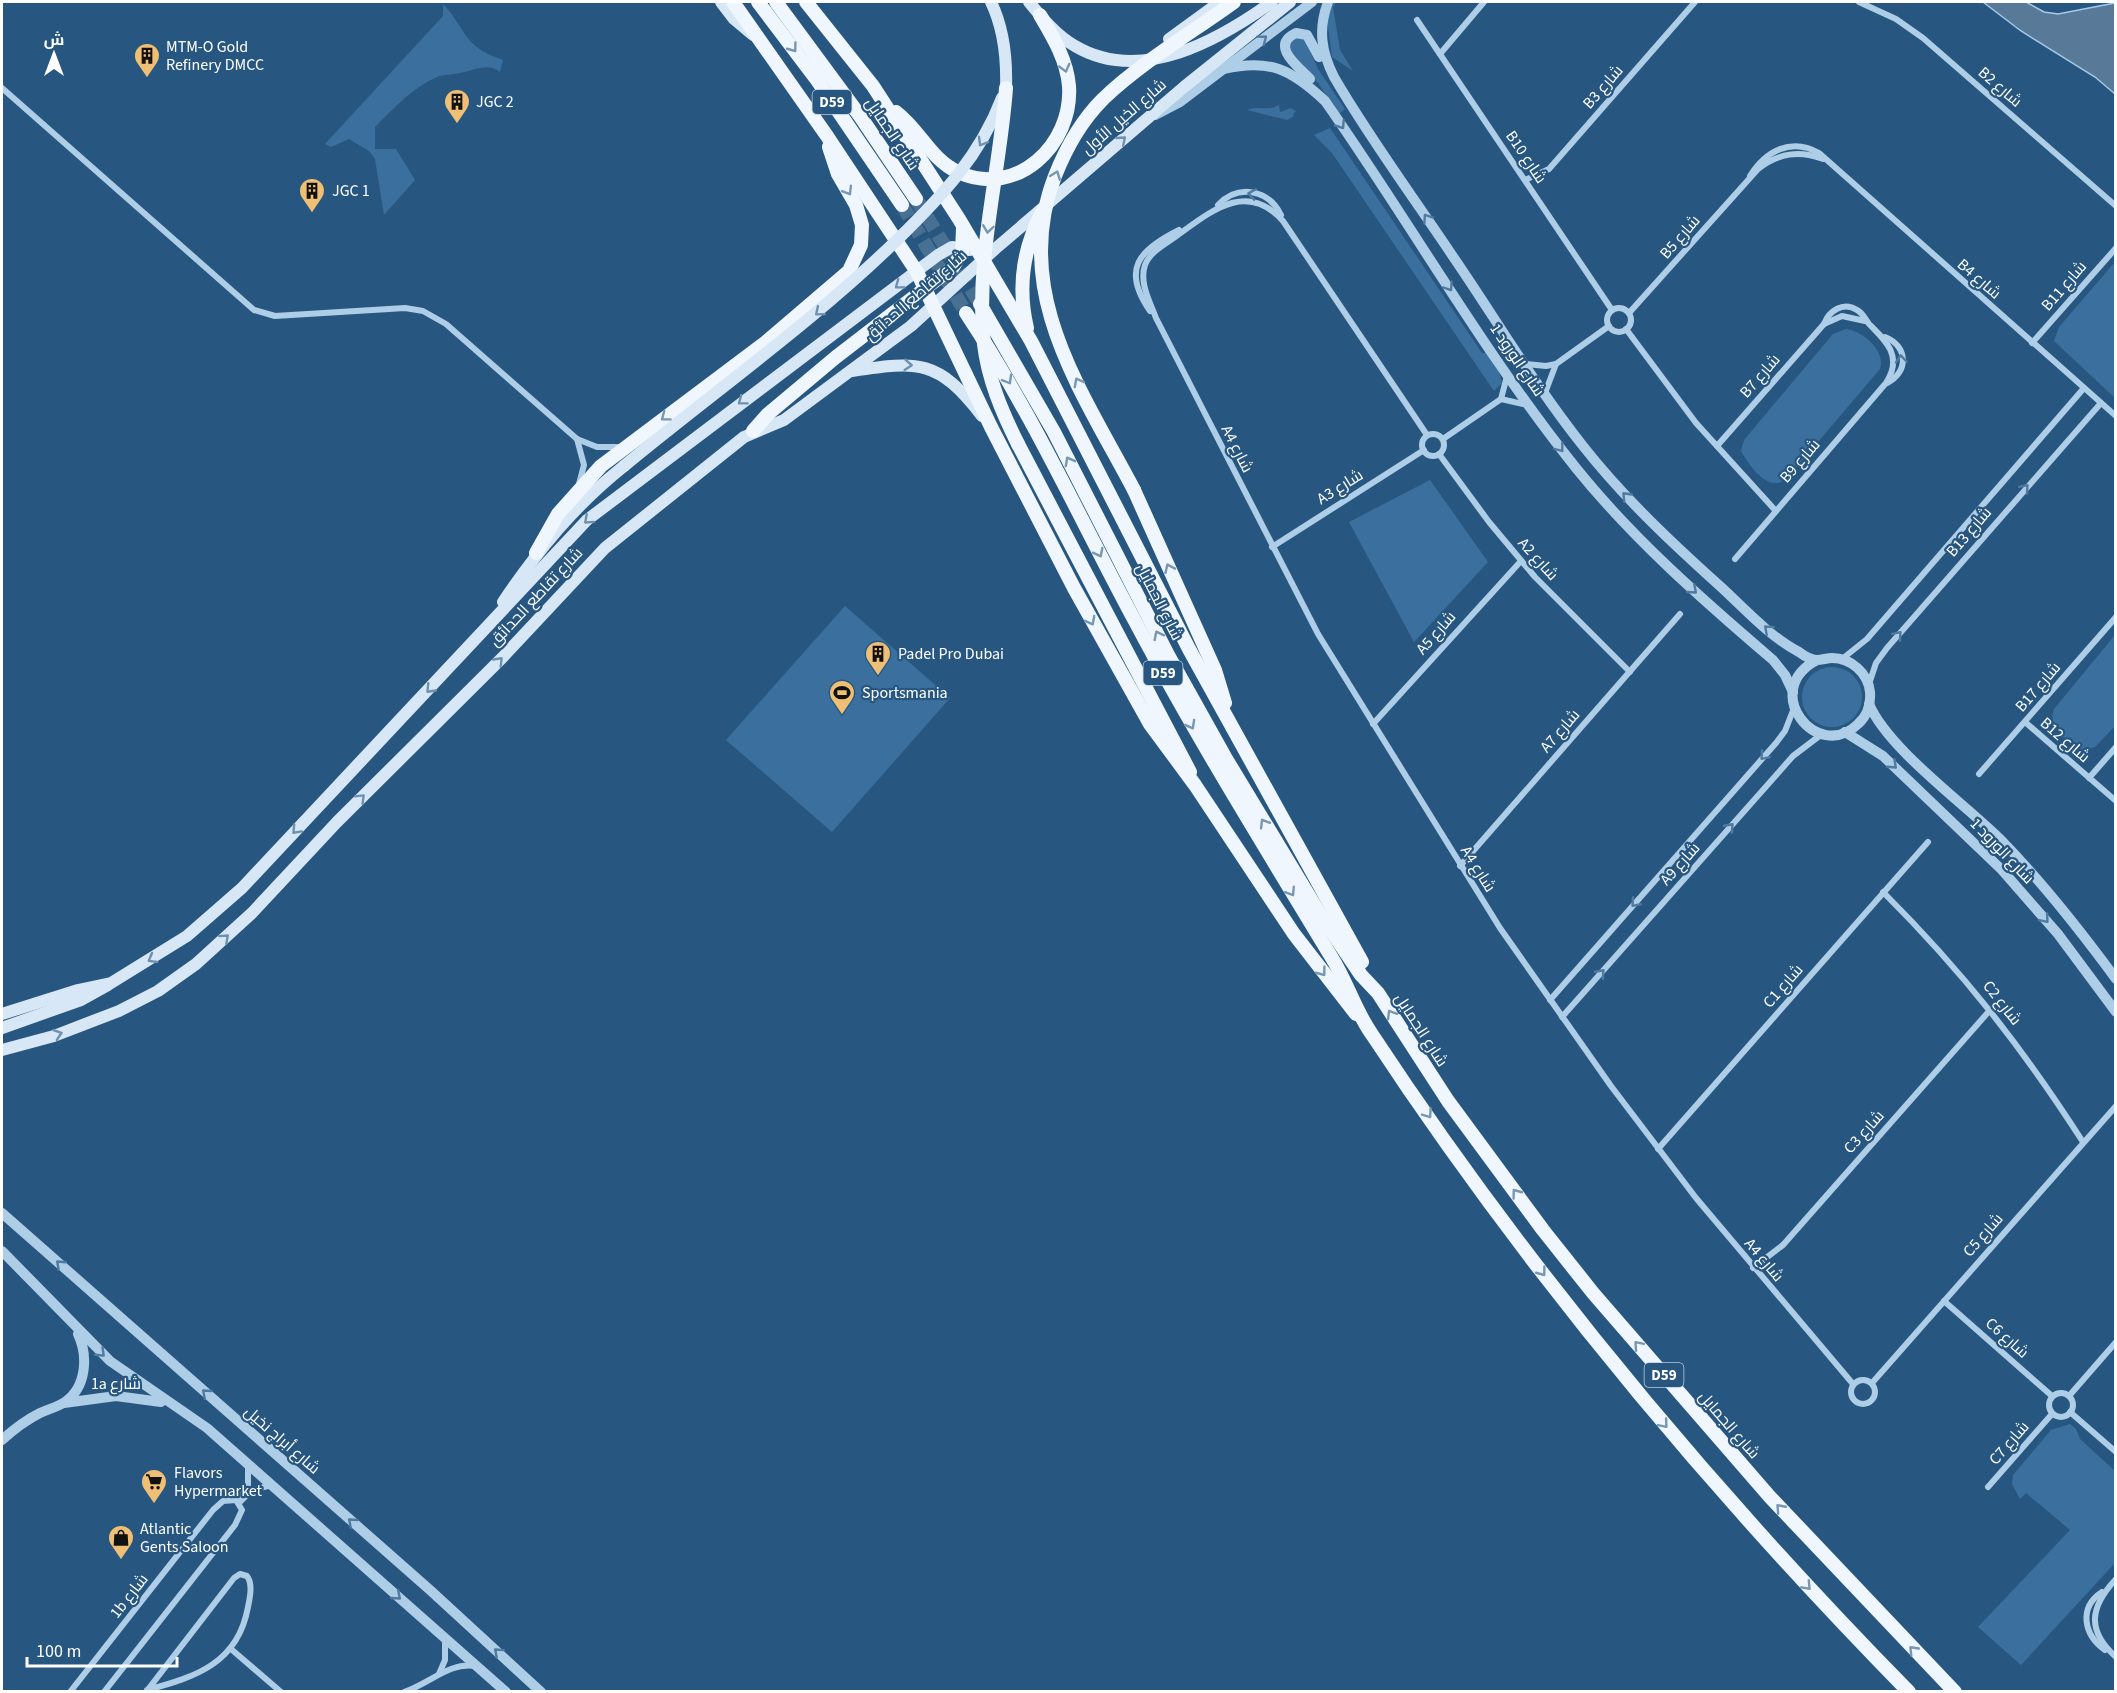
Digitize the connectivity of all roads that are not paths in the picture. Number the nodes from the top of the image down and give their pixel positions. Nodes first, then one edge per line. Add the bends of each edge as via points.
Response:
1 (721, 2) edge
2 (733, 2) edge
3 (758, 2) edge
4 (776, 2) edge
5 (806, 2) edge
6 (1029, 2) edge
7 (1220, 2) edge
8 (1234, 2) edge
9 (1272, 2) edge
10 (1290, 2) edge
11 (1312, 2) edge
12 (1328, 2) edge
13 (1484, 2) edge
14 (1695, 2) edge
15 (1859, 2) edge
16 (994, 7) edge
17 (1040, 15) junction
18 (1417, 20) dead end
19 (757, 38) junction
20 (1440, 54) junction
21 (1144, 58) junction
22 (1224, 69) junction
23 (2, 88) edge
24 (1006, 88) junction
25 (1345, 97) junction
26 (1325, 101) junction
27 (886, 106) junction
28 (1146, 119) junction
29 (827, 136) junction
30 (1750, 176) joint
31 (1525, 180) junction
32 (916, 199) tunnel mouth
33 (902, 205) tunnel mouth
34 (2115, 206) edge
35 (1043, 210) junction
36 (962, 224) junction
37 (963, 247) junction
38 (2115, 248) edge
39 (983, 260) junction
40 (917, 272) junction
41 (925, 288) junction
42 (980, 302) tunnel mouth
43 (934, 305) junction
44 (1612, 310) junction
45 (966, 313) tunnel mouth
46 (1629, 313) junction
47 (1609, 326) junction
48 (1626, 330) junction
49 (1883, 336) joint
50 (1031, 341) junction
51 (2032, 343) junction
52 (1526, 364) junction
53 (1556, 364) junction
54 (850, 372) junction
55 (1506, 373) junction
56 (2084, 388) junction
57 (1545, 393) junction
58 (1502, 399) junction
59 (2101, 403) junction
60 (1530, 406) junction
61 (2115, 416) edge
62 (991, 427) junction
63 (753, 431) junction
64 (1427, 435) junction
65 (577, 439) junction
66 (1443, 439) junction
67 (629, 444) junction
68 (1717, 447) junction
69 (1424, 450) junction
70 (1439, 454) junction
71 (576, 491) junction
72 (1775, 510) junction
73 (1272, 547) junction
74 (536, 553) junction
75 (1735, 559) dead end
76 (1521, 561) junction
77 (1680, 614) dead end
78 (2115, 617) edge
79 (486, 631) junction
80 (1842, 659) junction
81 (1817, 660) junction
82 (1630, 672) junction
83 (1868, 685) junction
84 (1793, 692) junction
85 (1869, 704) junction
86 (1794, 707) junction
87 (1229, 720) junction
88 (2025, 722) junction
89 (1373, 724) junction
90 (1845, 732) junction
91 (1822, 734) junction
92 (2115, 747) edge
93 (1979, 774) dead end
94 (2089, 778) junction
95 (1195, 785) junction
96 (2115, 801) edge
97 (1928, 842) dead end
98 (1460, 866) junction
99 (1883, 892) junction
100 (2115, 979) edge
101 (111, 982) junction
102 (1378, 993) junction
103 (1550, 1000) junction
104 (1991, 1009) junction
105 (2115, 1012) edge
106 (2, 1014) edge
107 (1562, 1017) junction
108 (2, 1028) edge
109 (1368, 1029) junction
110 (2, 1050) edge
111 (2115, 1106) edge
112 (2083, 1142) junction
113 (1658, 1149) junction
114 (2, 1214) edge
115 (2, 1251) edge
116 (1753, 1268) junction
117 (1944, 1300) junction
118 (69, 1323) junction
119 (2115, 1341) edge
120 (1872, 1383) junction
121 (1853, 1384) junction
122 (2052, 1396) junction
123 (2069, 1396) junction
124 (64, 1403) junction
125 (168, 1403) junction
126 (2070, 1412) junction
127 (2051, 1415) junction
128 (2, 1440) edge
129 (2115, 1452) edge
130 (247, 1463) junction
131 (272, 1485) junction
132 (1988, 1487) dead end
133 (238, 1501) junction
134 (2115, 1579) edge
135 (444, 1638) junction
136 (231, 1649) junction
137 (2113, 1655) edge
138 (477, 1667) junction
139 (439, 1674) junction
140 (147, 1691) edge
141 (70, 1692) edge
142 (104, 1692) edge
143 (281, 1692) edge
144 (404, 1692) edge
145 (506, 1692) edge
146 (541, 1692) edge
147 (1909, 1692) edge
148 (1955, 1692) edge

1 - 19 main road
2 - 19 main road
3 -> 33 main road, شارع الجمايل / D59
4 - 32 main road, شارع الجمايل / D59
5 - 27 main road
6 - 17 main road
7 - 21 main road
87 -> 8 main road, bridge via 1215,670 1134,490 1055,334 1041,277 1044,217 1050,188 1081,126 1125,80
9 - 21 main road via 1205,44
10 - 28 main road, شارع الخيل الأول
22 -> 11 street
12 - 25 street, شارع الورود 1 via 1322,47
13 - 20 street
14 - 31 street, B3 شارع via 1556,162 1542,174
15 - 34 street, B2 شارع via 1896,19 1923,38
16 - 24 main road via 1006,53
17 - 21 main road via 1074,46 1091,54 1108,59
17 -> 27 main road via 1064,62 1068,110 1061,134 1052,147 1026,169 1003,177 959,173 940,162 908,122
18 - 20 street, B10 شارع
19 - 29 main road
20 - 31 street, B10 شارع
22 - 26 street, شارع الورود 1 via 1254,64 1284,69 1298,76
22 - 28 street via 1180,102
23 - 65 street via 254,310 275,316 396,308 423,311 446,324
24 -> 74 main road, bridge via 974,156 932,205 835,299 577,507
24 -> 95 main road, bridge via 982,292 984,345 996,396
25 - 26 street via 1326,72 1311,39 1296,33 1287,40 1285,51
52 -> 25 street, شارع الورود 1
26 -> 55 street, شارع الورود 1
27 - 36 main road
35 -> 28 main road, شارع الخيل الأول
29 - 40 main road
29 -> 67 main road via 838,174 860,215 862,235 854,264 840,281 765,342
30 - 46 street, B5 شارع
30 - 51 street, B4 شارع via 1771,153 1790,146 1810,148
31 - 44 street, B10 شارع
35 - 39 main road, شارع الخيل الأول
35 - 50 main road via 1022,266 1023,312
36 - 37 main road
36 - 39 main road
37 - 39 main road, شارع تقاطع الحدائق
37 - 40 main road, شارع تقاطع الحدائق via 942,251
37 - 41 main road via 953,267
38 - 51 street, B11 شارع
39 - 43 main road, شارع تقاطع الحدائق
39 - 50 main road
40 - 41 main road
40 -> 79 main road, شارع تقاطع الحدائق via 602,508 559,549
41 - 43 main road
41 - 63 main road via 836,357
102 -> 42 main road, شارع الجمايل / D59 via 1361,975 1320,914 1225,757 1054,432
43 - 54 main road, شارع تقاطع الحدائق
43 - 62 main road
44 - 46 street via 1621,308
44 - 47 street via 1607,318
45 -> 109 main road, شارع الجمايل / D59 via 1026,411 1190,724 1333,959
46 - 48 street via 1631,322
47 - 48 street via 1617,332
47 - 53 street
48 - 68 street
49 - 68 street, B7 شارع via 1858,310 1844,307 1831,312
49 - 72 street, B9 شارع via 1894,362 1887,383
50 - 87 main road via 1188,649
51 - 56 street, B4 شارع
52 - 53 street
52 - 57 street, شارع الورود 1
53 - 57 street
54 -> 62 main road via 900,364 936,372 959,387
54 - 63 main road, شارع تقاطع الحدائق via 784,420
55 - 58 street
55 - 60 street, شارع الورود 1
56 - 59 street, B4 شارع
56 - 80 street, B13 شارع via 1867,639
81 -> 57 street, شارع الورود 1 via 1780,640 1661,533 1597,464
58 - 60 street
58 - 66 street
59 - 61 street, B4 شارع
83 -> 59 street, B13 شارع via 1887,648
60 -> 84 street, شارع الورود 1 via 1614,512 1684,582 1773,660
62 -> 95 main road via 1100,638 1164,745
110 -> 63 main road, شارع تقاطع الحدائق via 54,1036 119,1011 158,991 202,958 252,913 337,822 502,658 590,561
64 - 66 street via 1436,434
64 - 69 street via 1422,442
64 - 73 street, A4 شارع via 1269,199 1253,192 1227,197 1190,226 1144,252 1138,260 1135,280 1143,300 1156,318
65 - 67 street via 608,449
65 - 71 street via 584,465
66 - 70 street via 1444,447
67 - 71 main road
68 - 72 street
69 - 70 street via 1431,455
69 - 73 street, A3 شارع
70 - 76 street, A2 شارع
71 - 74 main road
72 - 75 street, B9 شارع
73 - 89 street, A4 شارع via 1318,634
74 - 79 main road
76 - 82 street, A2 شارع
76 - 89 street, A5 شارع
77 - 82 street, A7 شارع
78 - 88 street, B17 شارع
79 -> 101 main road, شارع تقاطع الحدائق via 229,901 172,947
80 - 81 street
80 - 83 street via 1858,669
81 - 84 street via 1801,672
82 - 98 street, A7 شارع
83 - 85 street, شارع الورود 1
84 - 86 street, شارع الورود 1
85 - 90 street via 1859,724
85 - 100 street, شارع الورود 1 via 1887,734 1986,825 2032,874
86 - 91 street via 1808,727
86 -> 103 street, A9 شارع via 1776,742
87 - 102 main road
88 - 93 street, B17 شارع
88 - 94 street, B12 شارع
89 - 98 street, A4 شارع
90 - 91 street
90 -> 105 street, شارع الورود 1 via 1883,756 2002,870 2058,934
107 -> 91 street, A9 شارع via 1793,756
92 - 94 street
94 - 96 street, B12 شارع
95 -> 109 main road via 1294,934
97 - 99 street, C1 شارع
98 - 103 street, A4 شارع
99 - 104 street, C2 شارع
99 - 113 street, C1 شارع
101 - 106 main road, شارع تقاطع الحدائق
101 - 108 main road via 90,996
148 -> 102 main road, شارع الجمايل / D59 via 1770,1497 1593,1293 1468,1129
103 - 107 street, A4 شارع
104 - 112 street, C2 شارع
104 - 116 street, C3 شارع via 1783,1245
107 - 113 street, A4 شارع
109 -> 147 main road, شارع الجمايل / D59 via 1514,1235 1641,1397 1776,1554
111 - 112 street, C5 شارع
112 - 117 street, C5 شارع
113 - 116 street, A4 شارع
146 -> 114 street, شارع أبراج نخيل
115 - 118 street
116 - 121 street, A4 شارع
117 - 120 street, C5 شارع
117 - 122 street, C6 شارع
118 - 124 street via 82,1343 84,1367 77,1388
118 -> 125 street via 127,1376
119 - 123 street
120 - 121 street via 1862,1379
120 - 121 street via 1875,1397 1865,1404 1852,1397
122 - 123 street via 2059,1392
122 - 127 street via 2048,1406
123 - 126 street via 2073,1405
124 - 125 street, 1a شارع via 116,1396
124 - 128 street, 1a شارع via 32,1417
125 - 130 street via 207,1428
126 - 127 street via 2062,1417
126 - 129 street
127 - 132 street, C7 شارع
130 - 131 street
130 - 133 street via 248,1485
131 - 133 street, 1b شارع via 252,1490
131 -> 135 street
133 - 141 street, 1b شارع via 224,1501 213,1510
133 - 142 street via 242,1510 235,1525
134 - 137 street via 2092,1601 2086,1624 2092,1638
135 - 138 street
135 - 139 street via 446,1653
136 - 140 street via 201,1672
136 - 140 street via 244,1624 250,1596 249,1578 244,1574 234,1578
136 - 143 street
138 - 139 street via 453,1667
138 - 145 street
139 - 144 street

